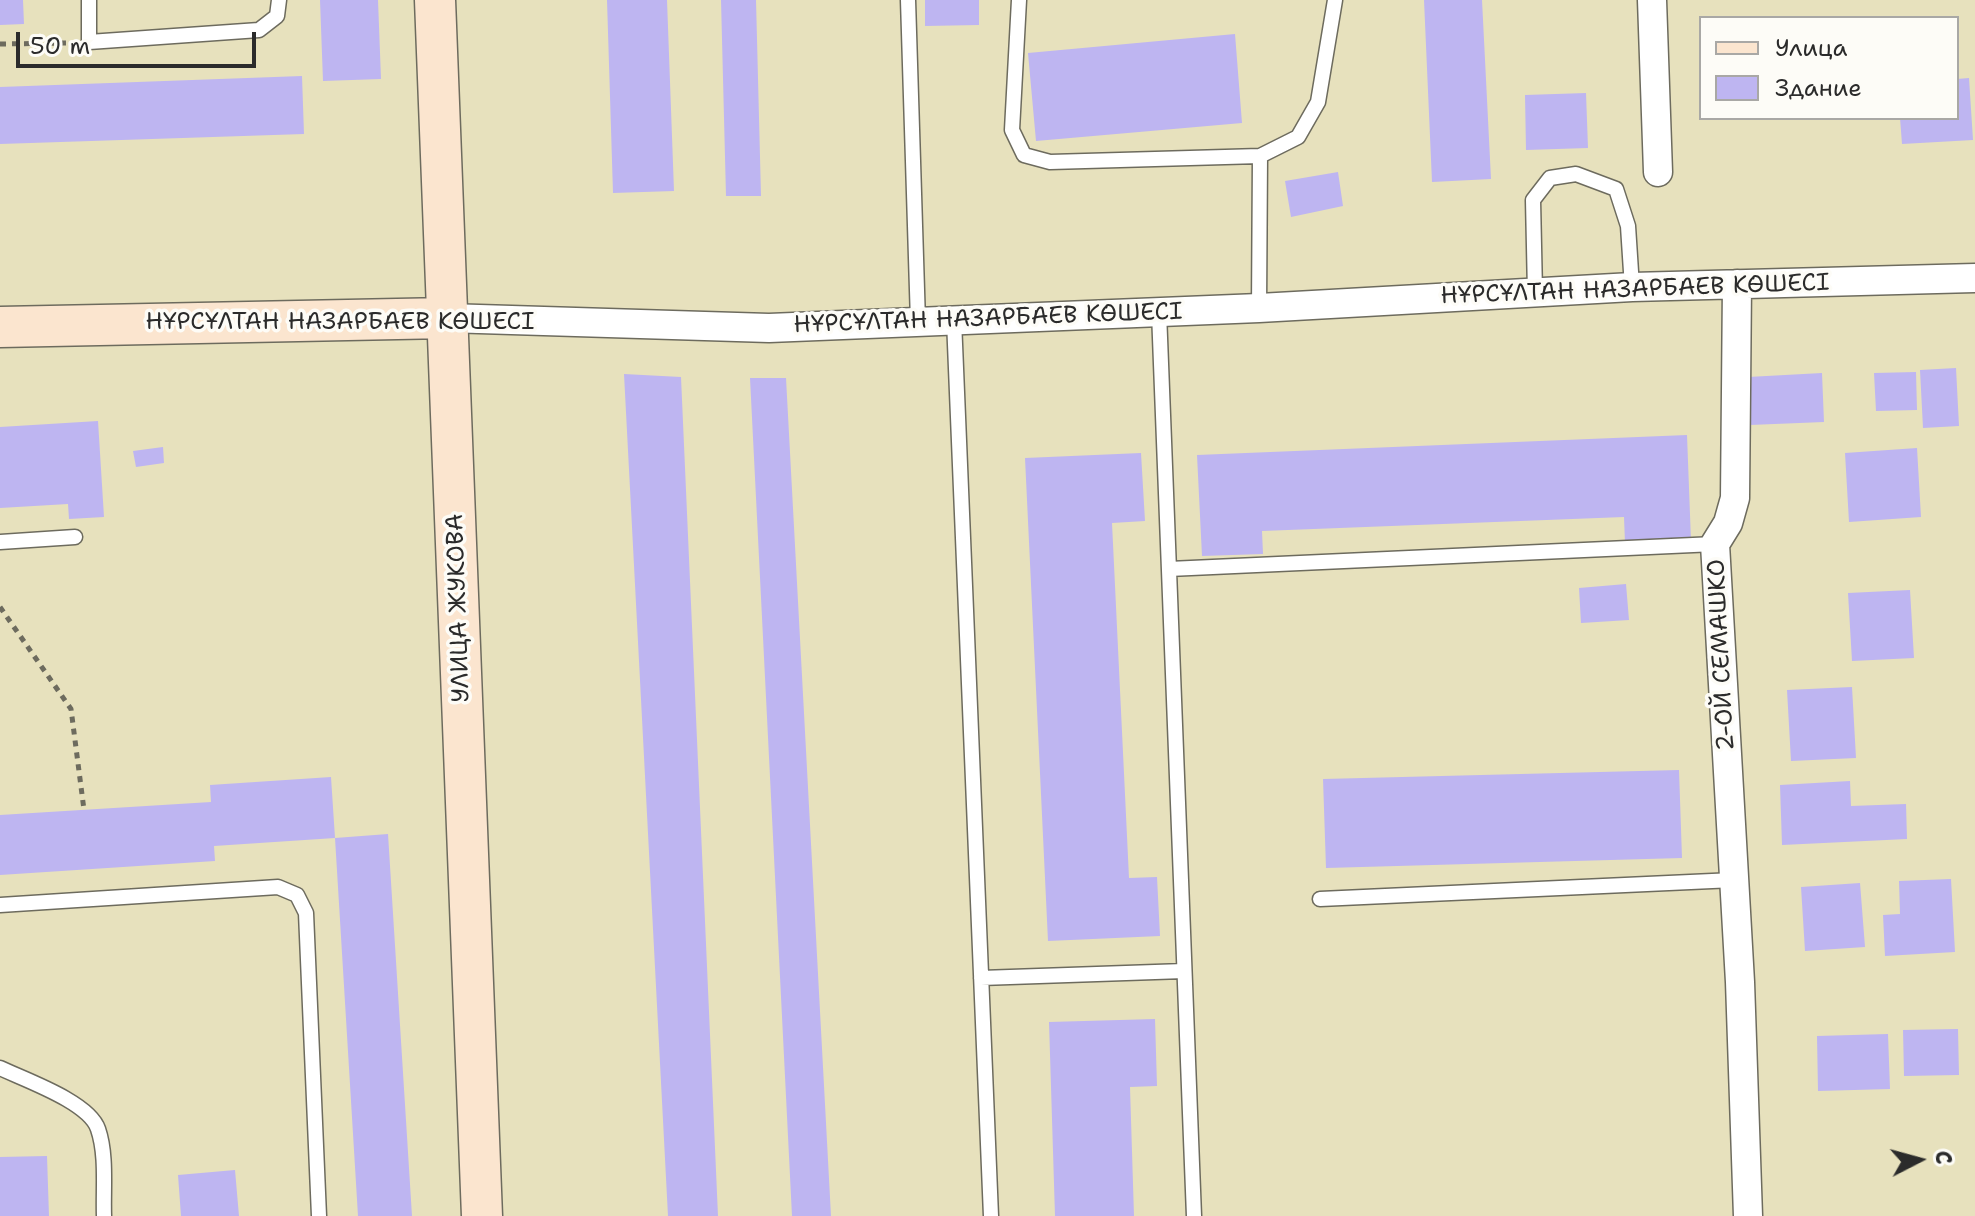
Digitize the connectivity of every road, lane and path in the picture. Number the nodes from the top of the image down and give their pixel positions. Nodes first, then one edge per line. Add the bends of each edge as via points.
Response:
1 (89, 0) edge
2 (279, 0) edge
3 (435, 0) edge
4 (908, 0) edge
5 (1019, 0) edge
6 (1335, 0) edge
7 (1652, 0) edge
8 (89, 42) junction
9 (0, 44) edge
10 (1260, 156) junction
11 (1658, 172) dead end
12 (1975, 278) edge
13 (1737, 284) junction
14 (1632, 287) junction
15 (1535, 293) junction
16 (1259, 308) junction
17 (1159, 312) junction
18 (447, 318) junction
19 (954, 320) junction
20 (918, 322) junction
21 (0, 327) edge
22 (75, 537) dead end
23 (0, 542) edge
24 (1715, 544) junction
25 (1169, 569) junction
26 (0, 607) edge
27 (84, 810) dead end
28 (1734, 880) junction
29 (1320, 899) dead end
30 (0, 905) edge
31 (1184, 971) junction
32 (981, 978) junction
33 (0, 1068) edge
34 (104, 1216) edge
35 (319, 1216) edge
36 (482, 1216) edge
37 (991, 1216) edge
38 (1194, 1216) edge
39 (1748, 1216) edge

1 - 8 lane
2 - 8 lane via 277,16 259,30
3 - 18 main road, УЛИЦА ЖУКОВА
4 - 20 lane
5 - 10 lane via 1012,130 1024,155 1050,162
6 - 10 lane via 1318,102 1298,137
7 - 11 street
8 - 9 path
10 - 16 lane
12 - 13 street, НҰРСҰЛТАН НАЗАРБАЕВ КӨШЕСІ
13 - 14 street, НҰРСҰЛТАН НАЗАРБАЕВ КӨШЕСІ
13 - 24 street, 2-ОЙ СЕМАШКО via 1735,498
14 - 15 street, НҰРСҰЛТАН НАЗАРБАЕВ КӨШЕСІ
14 - 15 lane via 1628,226 1616,189 1576,174 1550,178 1533,200
15 - 16 street, НҰРСҰЛТАН НАЗАРБАЕВ КӨШЕСІ
16 - 17 street, НҰРСҰЛТАН НАЗАРБАЕВ КӨШЕСІ
17 - 19 street, НҰРСҰЛТАН НАЗАРБАЕВ КӨШЕСІ
17 - 25 lane
18 - 20 street, НҰРСҰЛТАН НАЗАРБАЕВ КӨШЕСІ via 769,328
18 - 21 main road, НҰРСҰЛТАН НАЗАРБАЕВ КӨШЕСІ
18 - 36 main road, УЛИЦА ЖУКОВА
19 - 20 street, НҰРСҰЛТАН НАЗАРБАЕВ КӨШЕСІ
19 - 32 lane
22 - 23 lane
24 - 25 lane
24 - 28 street, 2-ОЙ СЕМАШКО
25 - 31 lane
26 - 27 path via 71,709
28 - 29 lane
28 - 39 street, 2-ОЙ СЕМАШКО
30 - 35 lane via 278,887 297,895 306,913
31 - 32 lane
31 - 38 lane
32 - 37 lane
33 - 34 lane via 76,1105 93,1119 100,1141

